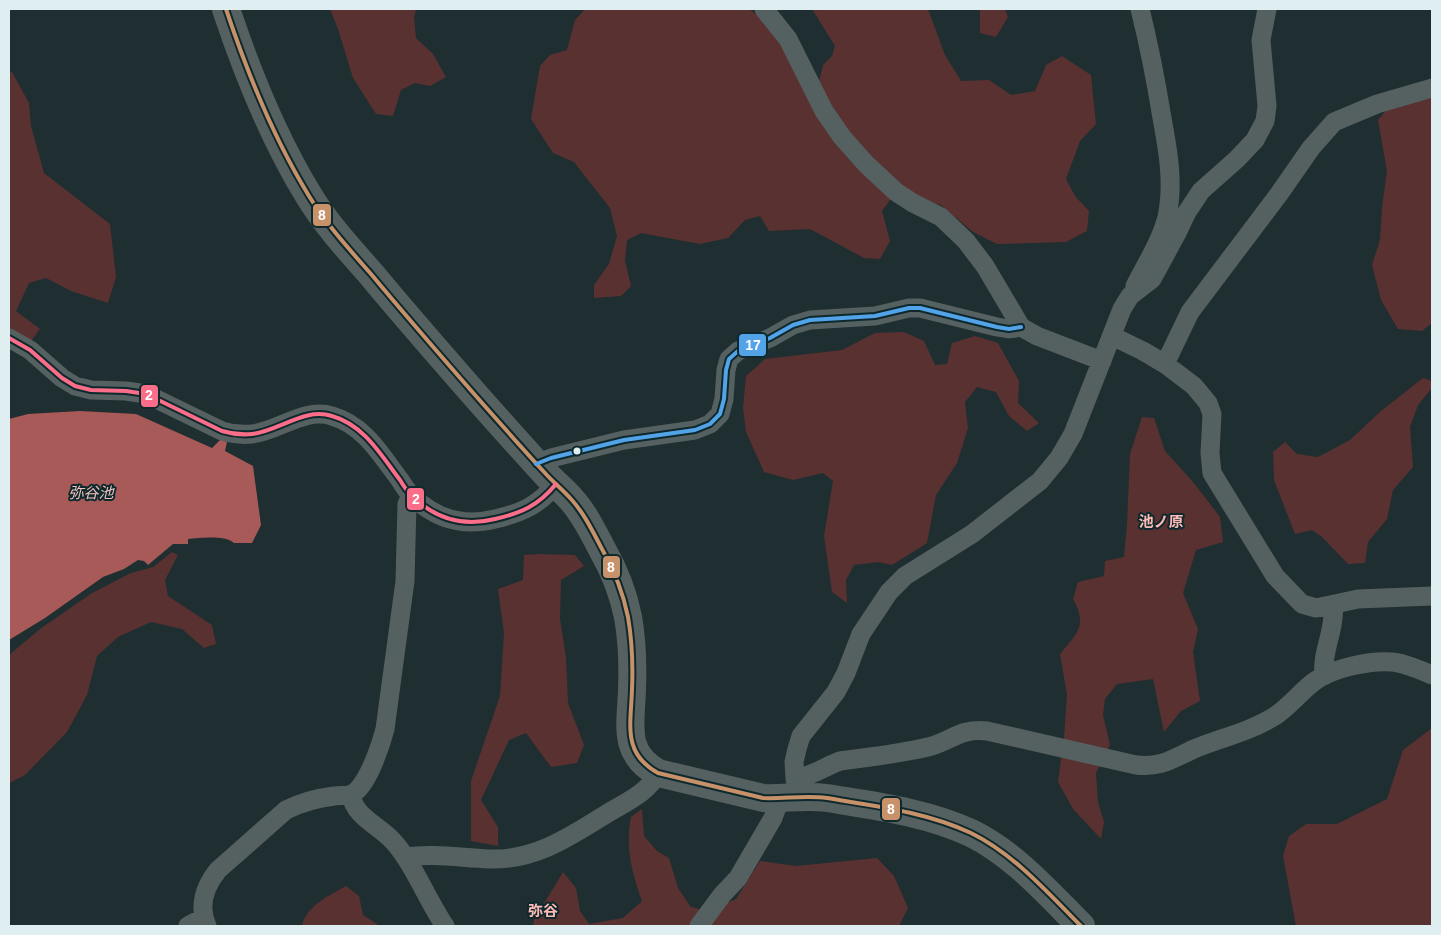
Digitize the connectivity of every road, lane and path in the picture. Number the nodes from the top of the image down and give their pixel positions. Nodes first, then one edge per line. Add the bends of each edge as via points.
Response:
1 (226, 9) edge
2 (764, 9) edge
3 (1140, 9) edge
4 (1267, 9) edge
5 (1432, 88) edge
6 (1130, 296) junction
7 (1021, 326) junction
8 (1112, 336) junction
9 (9, 338) edge
10 (1102, 361) junction
11 (1165, 364) junction
12 (536, 464) junction
13 (556, 484) junction
14 (411, 495) junction
15 (1432, 596) edge
16 (1332, 606) junction
17 (1432, 675) edge
18 (1324, 676) junction
19 (658, 773) junction
20 (791, 792) junction
21 (351, 795) junction
22 (405, 857) junction
23 (199, 923) edge
24 (445, 926) edge
25 (700, 926) edge
26 (1081, 926) edge

1 - 12 main road via 274,129 310,197 331,228
2 - 7 street via 788,39 824,111 842,137 896,192 941,217 966,241
3 - 6 street via 1154,66 1167,148 1170,198 1159,239
4 - 6 street via 1261,40 1268,106 1265,121 1255,140 1201,191 1152,279
5 - 11 street via 1377,104 1334,122 1311,148 1190,312
6 - 8 street
7 - 10 street via 1037,336
7 - 12 street via 997,327 920,308 875,316 810,320 792,325 738,351 729,359 720,414 710,424 695,430 624,440
8 - 10 street
8 - 11 street
9 - 14 street via 30,350 75,386 146,394 234,434 264,431 308,415 322,413 334,416 352,424 370,439
10 - 20 street via 1073,434 1040,481 972,534 906,576 888,592 861,634 836,692 801,736 796,748
11 - 16 street via 1194,386 1208,403 1212,414 1212,474 1275,576 1302,604 1316,608
12 - 13 main road
13 - 14 street via 545,498 519,514 468,523 448,519
13 - 19 main road via 582,513 615,571 628,617 632,654 631,738 637,755
14 - 21 street via 405,581 385,729 368,774
15 - 16 street via 1358,599
16 - 18 street via 1334,616 1323,666
17 - 18 street via 1394,662 1375,662
18 - 20 street via 1276,715 1258,725 1195,748 1163,764 1136,765 976,730 960,733 929,747 840,761
19 - 20 main road via 755,796
19 - 22 street via 654,782 641,793 540,852 491,860 441,855
20 - 25 street via 738,878
20 - 26 main road via 934,819 971,833 1036,880
21 - 22 street via 360,813 392,839
21 - 23 street via 332,796 286,810 209,880
22 - 24 street

